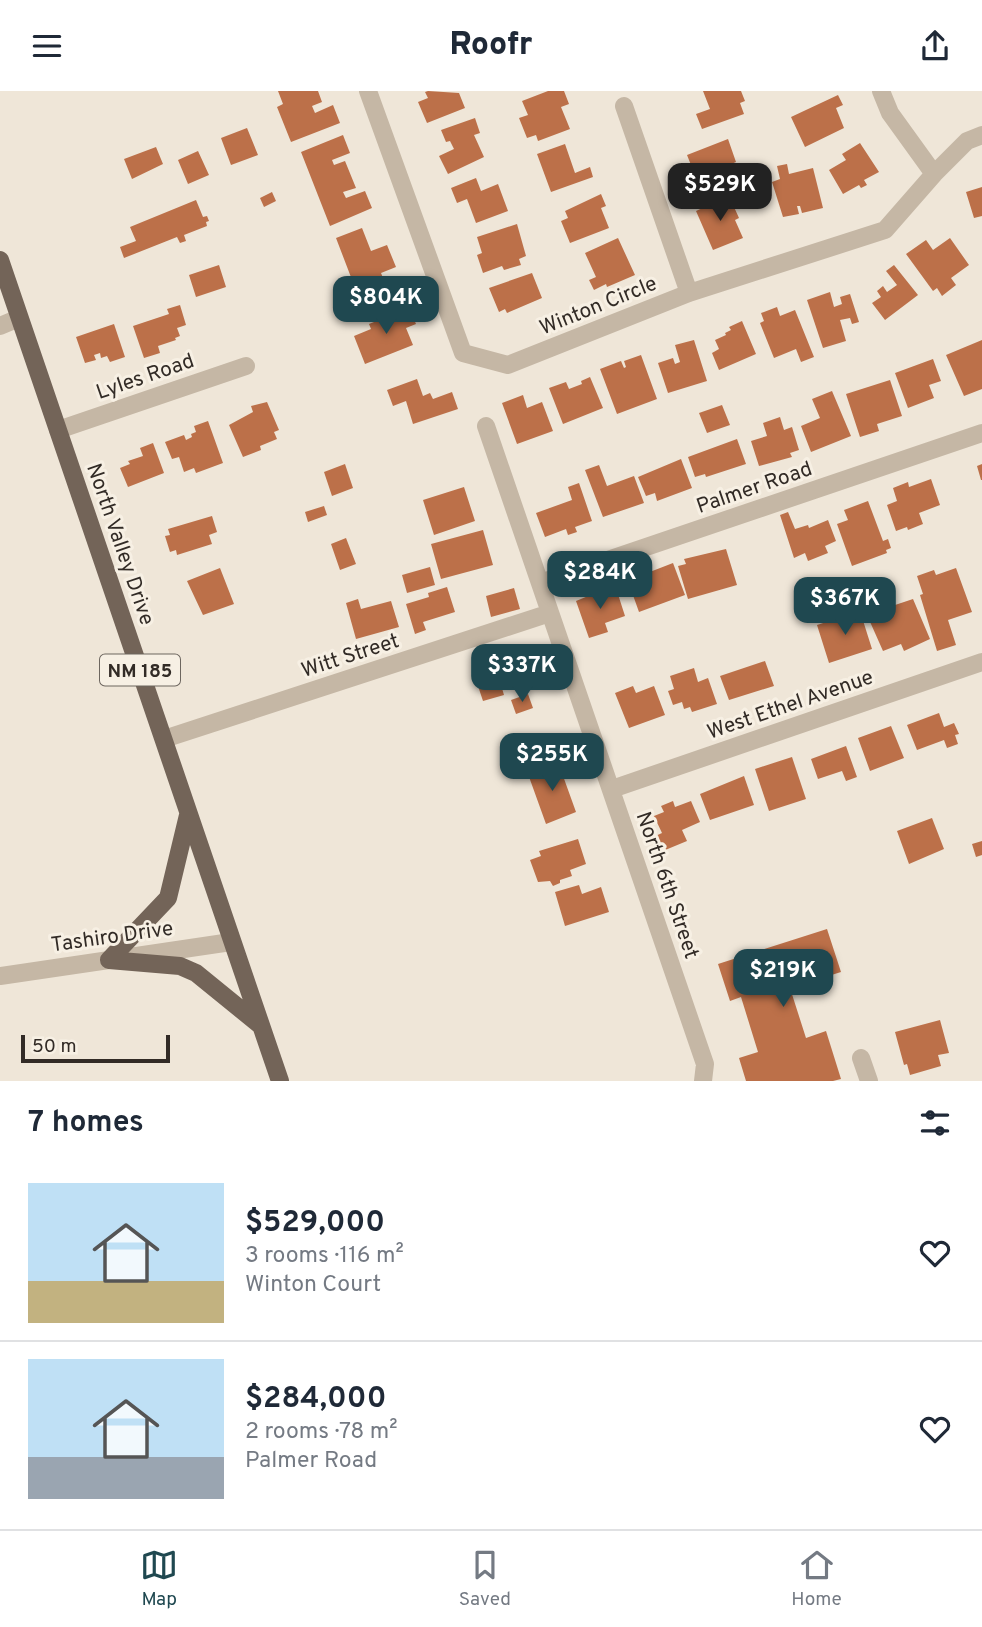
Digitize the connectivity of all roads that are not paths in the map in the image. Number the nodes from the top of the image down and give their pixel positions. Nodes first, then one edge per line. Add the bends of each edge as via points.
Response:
1 (368, 91) edge
2 (881, 91) edge
3 (624, 106) dead end
4 (982, 135) edge
5 (934, 174) junction
6 (0, 260) edge
7 (689, 293) junction
8 (19, 318) junction
9 (0, 325) edge
10 (246, 366) dead end
11 (486, 426) dead end
12 (58, 430) junction
13 (982, 433) edge
14 (540, 583) junction
15 (550, 613) junction
16 (982, 663) edge
17 (164, 739) junction
18 (612, 789) junction
19 (189, 814) junction
20 (231, 942) junction
21 (109, 960) junction
22 (0, 976) edge
23 (260, 1024) junction
24 (861, 1058) dead end
25 (280, 1081) edge
26 (703, 1081) edge
27 (869, 1081) edge

1 - 7 street, Winton Circle via 463,353 508,365
2 - 5 street via 890,113
3 - 7 street
4 - 5 street, Winton Circle via 967,141
5 - 7 street, Winton Circle via 885,230
6 - 8 main road, North Valley Drive / NM 185
8 - 9 street
8 - 12 main road, North Valley Drive / NM 185
10 - 12 street, Lyles Road
11 - 14 street, North 6th Street
12 - 17 main road, North Valley Drive / NM 185
13 - 14 street, Palmer Road
14 - 15 street, North 6th Street
15 - 17 street, Witt Street
15 - 18 street, North 6th Street
16 - 18 street, West Ethel Avenue
17 - 19 main road, North Valley Drive / NM 185
18 - 26 street, North 6th Street via 705,1064
19 - 20 main road, North Valley Drive / NM 185
19 - 21 main road via 169,898
20 - 21 street, Tashiro Drive
20 - 23 main road, North Valley Drive / NM 185
21 - 22 street, Tashiro Drive
21 - 23 main road via 180,966 196,973
23 - 25 main road, North Valley Drive / NM 185
24 - 27 street

